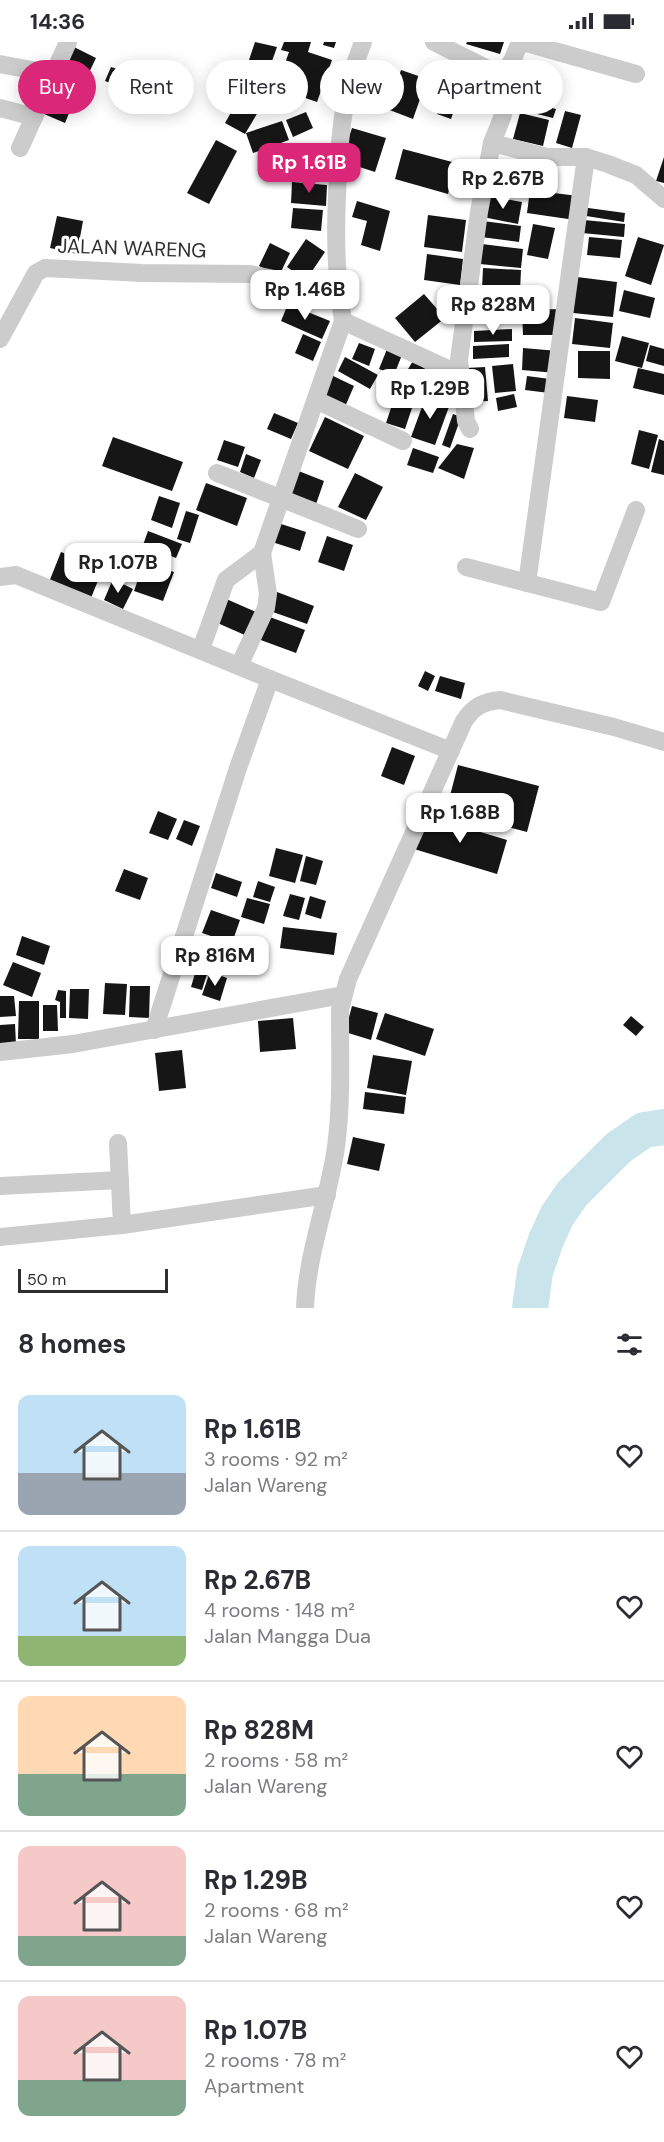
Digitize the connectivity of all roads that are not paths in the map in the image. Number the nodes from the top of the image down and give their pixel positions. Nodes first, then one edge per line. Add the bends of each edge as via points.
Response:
1 (68, 42) edge
2 (363, 42) edge
3 (434, 42) edge
4 (522, 42) edge
5 (60, 60) edge
6 (470, 60) edge
7 (512, 60) edge
8 (0, 64) edge
9 (18, 67) edge
10 (636, 74) dead end
11 (0, 108) edge
12 (34, 114) edge
13 (503, 114) edge
14 (33, 117) junction
15 (492, 143) junction
16 (21, 148) dead end
17 (586, 157) junction
18 (664, 199) edge
19 (338, 290) junction
20 (343, 321) junction
21 (0, 339) edge
22 (459, 374) junction
23 (316, 400) junction
24 (470, 429) dead end
25 (403, 441) dead end
26 (217, 473) dead end
27 (280, 497) junction
28 (636, 510) dead end
29 (358, 529) dead end
30 (262, 553) junction
31 (466, 567) dead end
32 (0, 577) edge
33 (527, 583) junction
34 (201, 649) junction
35 (239, 666) junction
36 (270, 679) junction
37 (664, 742) edge
38 (451, 751) junction
39 (343, 995) junction
40 (154, 1030) junction
41 (0, 1052) edge
42 (118, 1143) dead end
43 (120, 1180) junction
44 (0, 1186) edge
45 (327, 1195) junction
46 (122, 1225) junction
47 (0, 1237) edge
48 (305, 1308) edge

1 - 5 street
2 - 19 street via 352,70 340,126 335,243
3 - 6 street
4 - 7 street
4 - 10 street
8 - 9 street
11 - 14 street
12 - 14 street
13 - 15 street
14 - 16 street
15 - 17 street via 547,156
15 - 22 street via 479,212
17 - 18 street via 636,175
17 - 33 street
19 - 20 street
19 - 21 street, JALAN WARENG via 250,274 45,268 36,273
20 - 22 street
20 - 23 street
22 - 24 street
23 - 25 street
23 - 27 street
26 - 27 street
27 - 29 street
27 - 30 street
28 - 33 street via 601,603
30 - 34 street via 226,580
30 - 35 street via 268,594 266,608
31 - 33 street
32 - 34 street via 16,575
34 - 35 street
35 - 36 street
36 - 38 street
36 - 40 street
37 - 38 street via 500,699 472,709
38 - 39 street
39 - 40 street
39 - 45 street via 340,1100
40 - 41 street
42 - 43 street
43 - 44 street
43 - 46 street
45 - 46 street
45 - 48 street via 311,1254
46 - 47 street

